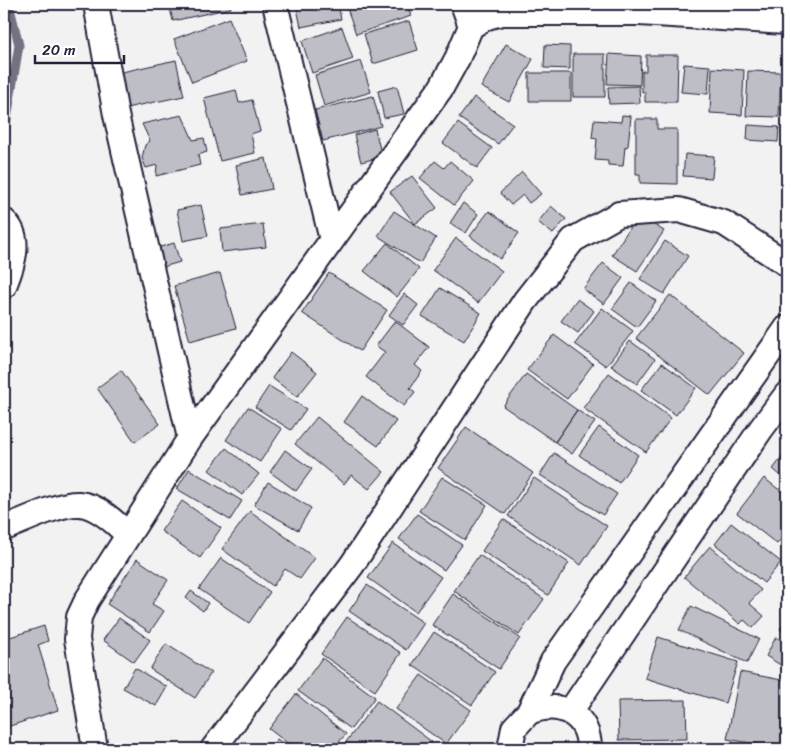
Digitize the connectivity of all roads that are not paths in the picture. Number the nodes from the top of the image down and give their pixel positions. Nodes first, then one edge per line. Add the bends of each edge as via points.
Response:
1 (96, 4) edge
2 (275, 4) edge
3 (463, 4) edge
4 (787, 22) edge
5 (470, 26) junction
6 (4, 221) edge
7 (332, 240) junction
8 (787, 264) edge
9 (4, 286) edge
10 (787, 328) edge
11 (787, 394) edge
12 (190, 438) junction
13 (4, 528) edge
14 (128, 535) junction
15 (529, 712) junction
16 (570, 712) junction
17 (95, 749) edge
18 (213, 749) edge
19 (510, 749) edge
20 (589, 749) edge

1 - 12 street via 116,115
2 - 7 street
3 - 5 street
4 - 5 street via 640,13 502,13
5 - 7 street via 441,88
6 - 9 street via 14,240 13,261
7 - 12 street
8 - 18 street via 724,222 679,210 619,214 573,240 524,301 352,564
10 - 15 street via 552,661
11 - 16 street
12 - 14 street
13 - 14 street via 59,508 80,504 110,517
14 - 17 street via 79,617 77,639
15 - 16 street via 542,707
15 - 19 street via 514,728
16 - 20 street via 582,723 589,738

